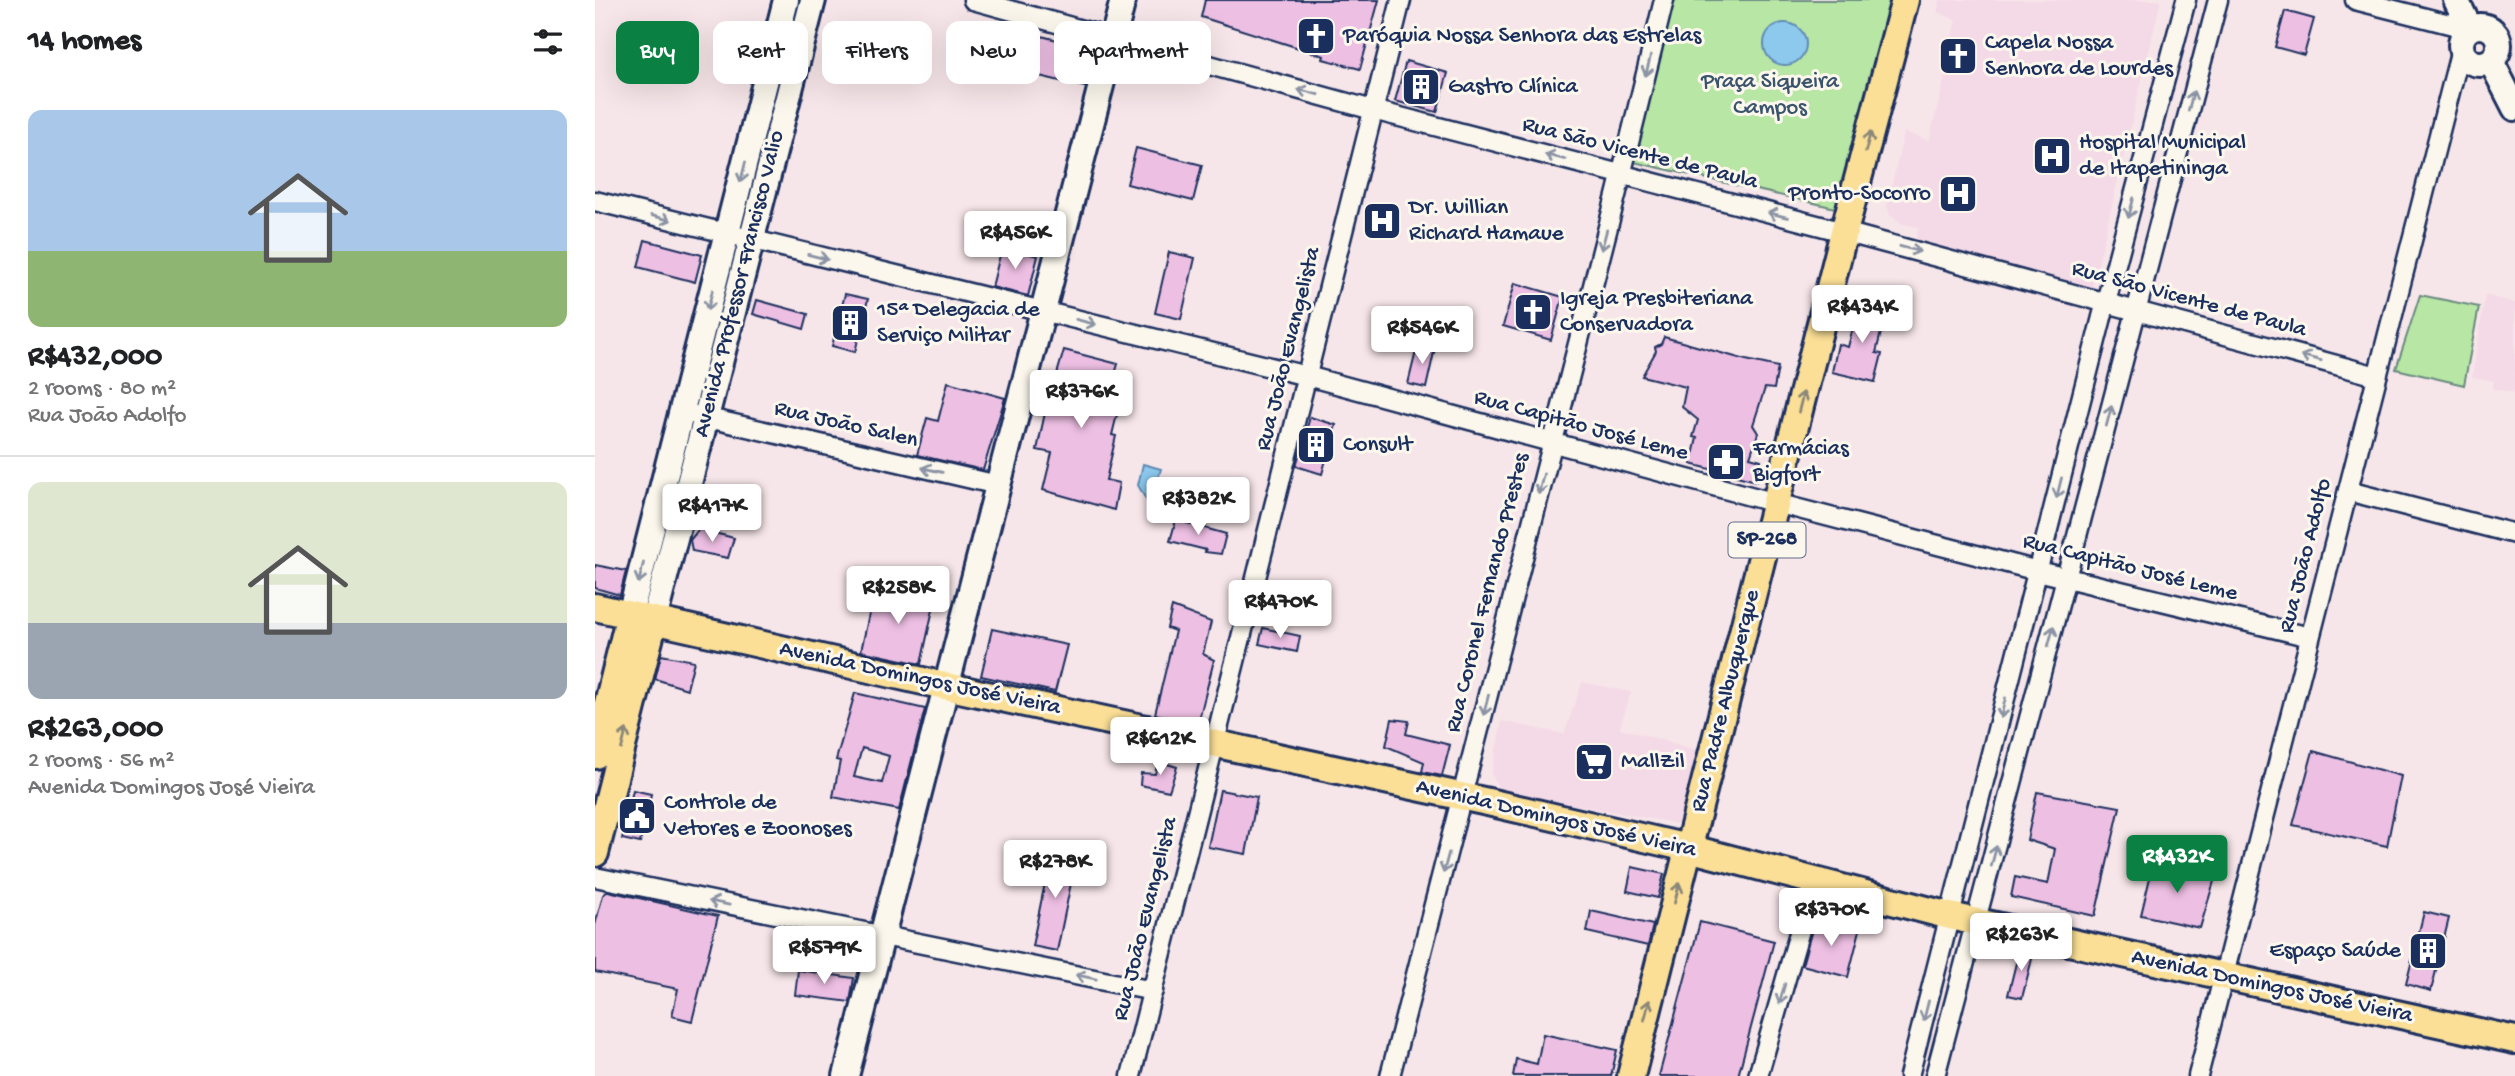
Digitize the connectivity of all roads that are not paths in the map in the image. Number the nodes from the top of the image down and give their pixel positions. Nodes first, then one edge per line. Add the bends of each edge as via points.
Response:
1 (786, 0) edge
2 (813, 0) edge
3 (973, 0) edge
4 (1123, 0) edge
5 (1401, 0) edge
6 (1664, 0) edge
7 (1905, 0) edge
8 (2186, 0) edge
9 (2218, 0) edge
10 (2355, 0) edge
11 (2456, 0) edge
12 (781, 21) edge
13 (808, 21) edge
14 (1118, 21) edge
15 (1054, 23) edge
16 (2467, 36) junction
17 (2491, 61) junction
18 (1211, 66) edge
19 (765, 84) edge
20 (792, 84) edge
21 (1101, 84) edge
22 (2515, 108) edge
23 (1373, 110) junction
24 (758, 111) junction
25 (783, 116) junction
26 (1622, 174) junction
27 (595, 201) edge
28 (1847, 220) junction
29 (727, 234) junction
30 (752, 240) junction
31 (2106, 303) junction
32 (2136, 311) junction
33 (1043, 312) junction
34 (1307, 376) junction
35 (2377, 376) junction
36 (682, 412) junction
37 (706, 418) junction
38 (1551, 443) junction
39 (998, 485) junction
40 (2348, 491) junction
41 (1776, 503) junction
42 (2515, 534) edge
43 (2038, 571) junction
44 (2066, 578) junction
45 (595, 607) edge
46 (642, 618) junction
47 (2310, 637) junction
48 (947, 686) junction
49 (1215, 744) junction
50 (595, 755) edge
51 (1463, 797) junction
52 (1688, 848) junction
53 (595, 853) edge
54 (595, 877) edge
55 (1814, 881) junction
56 (1950, 916) junction
57 (1976, 922) junction
58 (883, 935) junction
59 (2224, 976) junction
60 (1153, 991) junction
61 (2515, 1040) edge
62 (846, 1076) edge
63 (1131, 1076) edge
64 (1390, 1076) edge
65 (1630, 1076) edge
66 (1758, 1076) edge
67 (1909, 1076) edge
68 (1935, 1076) edge
69 (2198, 1076) edge

1 - 12 main road, Avenida Professor Francisco Valio
2 - 13 main road, Avenida Professor Francisco Valio
3 - 15 street, Rua São Vicente de Paula
4 - 14 main road
5 - 23 street, Rua João Evangelista
6 -> 26 street, Rua Coronel Fernando Prestes
28 -> 7 main road, Rua Padre Albuquerque / SP-268
8 -> 31 street
32 -> 9 street
10 - 16 street
11 - 16 main road
16 - 17 main road via 2465,58 2482,65
16 - 17 main road via 2481,26 2496,35 2499,48
16 - 35 street, Rua João Adolfo
17 - 22 main road
23 -> 18 street, Rua São Vicente de Paula
19 - 24 main road, Avenida Professor Francisco Valio
20 - 25 main road, Avenida Professor Francisco Valio
21 - 33 main road
26 -> 23 street, Rua São Vicente de Paula
23 - 34 street, Rua João Evangelista
24 - 25 main road
24 -> 29 main road, Avenida Professor Francisco Valio
25 - 30 main road, Avenida Professor Francisco Valio
28 -> 26 street, Rua São Vicente de Paula
26 -> 38 street, Rua Coronel Fernando Prestes
27 -> 29 street, Rua Capitão José Leme
28 -> 31 street, Rua São Vicente de Paula
41 -> 28 main road, Rua Padre Albuquerque / SP-268
29 - 30 street, Rua Capitão José Leme
29 -> 36 main road, Avenida Professor Francisco Valio
30 -> 33 street, Rua Capitão José Leme
30 - 37 main road, Avenida Professor Francisco Valio
31 - 32 street, Rua São Vicente de Paula
31 -> 43 street
35 -> 32 street, Rua São Vicente de Paula
44 -> 32 street
33 -> 34 street, Rua Capitão José Leme
33 - 39 main road
34 - 38 street, Rua Capitão José Leme
34 - 49 street, Rua João Evangelista
35 - 40 street, Rua João Adolfo
36 - 37 street, Rua João Salen
36 -> 46 main road, Avenida Professor Francisco Valio
39 -> 37 street, Rua João Salen
37 - 46 main road, Avenida Professor Francisco Valio
38 - 41 street, Rua Capitão José Leme
38 -> 51 street, Rua Coronel Fernando Prestes
39 - 48 main road
40 - 42 street
40 - 47 street, Rua João Adolfo
41 - 43 street, Rua Capitão José Leme
41 - 52 main road, Rua Padre Albuquerque / SP-268
43 - 44 street, Rua Capitão José Leme
43 -> 56 street
44 - 47 street, Rua Capitão José Leme
57 -> 44 street
45 - 46 main road, Avenida Domingos José Vieira
46 - 48 main road, Avenida Domingos José Vieira
46 - 50 main road, Avenida Professor Francisco Valio
53 -> 46 main road, Avenida Professor Francisco Valio
47 - 59 street, Rua João Adolfo
48 - 49 main road, Avenida Domingos José Vieira
48 - 58 main road
49 - 51 main road, Avenida Domingos José Vieira
49 - 60 street, Rua João Evangelista
51 - 52 main road, Avenida Domingos José Vieira
51 -> 64 street, Rua Coronel Fernando Prestes
52 - 55 main road, Avenida Domingos José Vieira
65 -> 52 main road, Rua Padre Albuquerque / SP-268
58 -> 54 street
55 - 56 main road, Avenida Domingos José Vieira
55 -> 66 street
56 - 57 main road, Avenida Domingos José Vieira
56 -> 67 street
57 - 59 main road, Avenida Domingos José Vieira
57 - 68 street
60 -> 58 street
58 - 62 main road
59 - 61 main road, Avenida Domingos José Vieira
59 - 69 street, Rua João Adolfo
60 - 63 street, Rua João Evangelista

